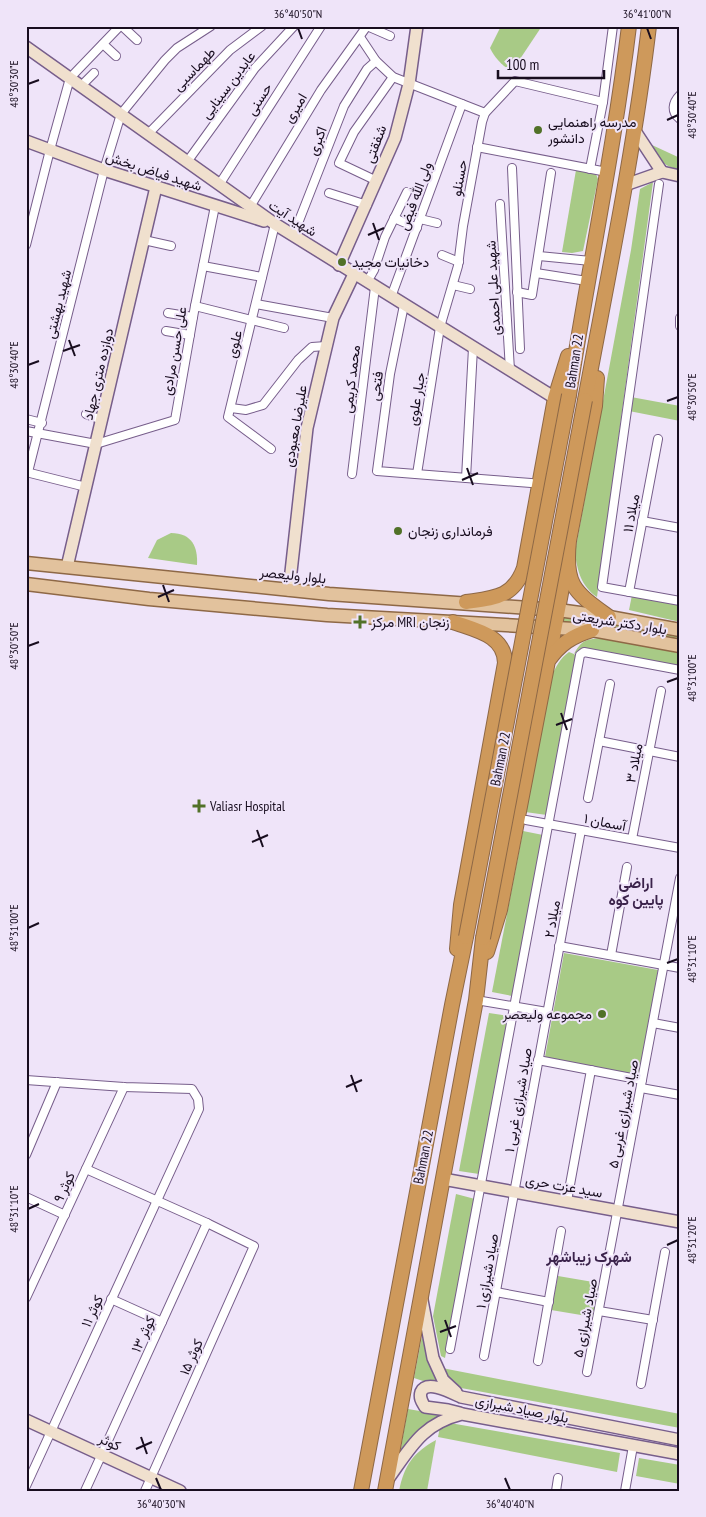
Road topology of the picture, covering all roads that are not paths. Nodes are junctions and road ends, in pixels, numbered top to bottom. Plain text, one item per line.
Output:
1 (121, 26) edge
2 (211, 26) edge
3 (262, 26) edge
4 (294, 26) edge
5 (321, 26) edge
6 (367, 26) edge
7 (417, 26) edge
8 (613, 26) edge
9 (629, 26) edge
10 (649, 26) edge
11 (390, 36) dead end
12 (360, 37) junction
13 (137, 40) dead end
14 (103, 44) junction
15 (26, 47) edge
16 (116, 56) dead end
17 (376, 61) junction
18 (94, 73) dead end
19 (393, 77) junction
20 (70, 78) junction
21 (409, 84) junction
22 (81, 86) junction
23 (680, 96) edge
24 (603, 102) junction
25 (462, 104) junction
26 (485, 113) junction
27 (120, 114) junction
28 (680, 119) edge
29 (635, 131) junction
30 (148, 134) junction
31 (26, 141) edge
32 (477, 147) junction
33 (50, 150) junction
34 (186, 162) junction
35 (512, 168) dead end
36 (590, 169) junction
37 (104, 170) junction
38 (607, 172) junction
39 (662, 172) junction
40 (551, 173) dead end
41 (680, 176) edge
42 (377, 182) junction
43 (219, 184) junction
44 (658, 184) dead end
45 (625, 185) junction
46 (156, 187) junction
47 (407, 192) dead end
48 (329, 193) dead end
49 (500, 204) dead end
50 (367, 205) junction
51 (215, 206) junction
52 (250, 207) junction
53 (394, 218) junction
54 (420, 219) junction
55 (437, 223) dead end
56 (275, 224) junction
57 (417, 228) junction
58 (293, 236) junction
59 (144, 240) junction
60 (26, 245) edge
61 (171, 246) dead end
62 (442, 255) dead end
63 (539, 256) junction
64 (459, 262) junction
65 (591, 262) junction
66 (340, 265) junction
67 (203, 266) junction
68 (536, 273) junction
69 (354, 274) junction
70 (262, 277) junction
71 (587, 281) junction
72 (371, 284) junction
73 (453, 285) junction
74 (470, 289) dead end
75 (517, 292) junction
76 (391, 297) junction
77 (256, 304) junction
78 (404, 305) junction
79 (195, 306) junction
80 (602, 309) junction
81 (582, 310) junction
82 (168, 313) dead end
83 (193, 316) junction
84 (333, 318) junction
85 (680, 318) edge
86 (252, 319) junction
87 (680, 326) edge
88 (440, 327) junction
89 (284, 328) dead end
90 (166, 331) dead end
91 (190, 335) junction
92 (326, 346) junction
93 (473, 348) junction
94 (520, 349) dead end
95 (510, 370) junction
96 (554, 398) junction
97 (231, 408) junction
98 (86, 414) dead end
99 (26, 419) edge
100 (102, 420) junction
101 (42, 423) junction
102 (26, 431) edge
103 (39, 434) junction
104 (658, 440) dead end
105 (96, 444) junction
106 (271, 449) dead end
107 (27, 472) edge
108 (352, 474) dead end
109 (417, 474) junction
110 (466, 478) junction
111 (531, 483) dead end
112 (86, 487) junction
113 (642, 522) junction
114 (680, 528) edge
115 (530, 535) junction
116 (569, 542) junction
117 (567, 562) junction
118 (26, 563) edge
119 (68, 567) junction
120 (26, 584) edge
121 (289, 590) junction
122 (629, 592) junction
123 (680, 592) edge
124 (330, 594) junction
125 (679, 601) edge
126 (466, 602) junction
127 (558, 610) junction
128 (327, 615) junction
129 (609, 617) junction
130 (453, 622) junction
131 (555, 628) junction
132 (592, 630) junction
133 (680, 630) edge
134 (680, 646) edge
135 (548, 661) junction
136 (680, 670) edge
137 (610, 684) dead end
138 (501, 687) junction
139 (661, 691) dead end
140 (541, 693) junction
141 (599, 741) junction
142 (649, 751) junction
143 (680, 757) edge
144 (588, 798) dead end
145 (526, 820) dead end
146 (549, 824) junction
147 (581, 830) junction
148 (632, 839) junction
149 (680, 848) edge
150 (627, 867) dead end
151 (680, 878) edge
152 (559, 946) junction
153 (611, 955) junction
154 (664, 965) junction
155 (680, 968) edge
156 (478, 981) junction
157 (476, 1000) junction
158 (452, 1004) junction
159 (515, 1007) junction
160 (547, 1012) junction
161 (653, 1023) junction
162 (680, 1028) edge
163 (538, 1060) junction
164 (591, 1070) junction
165 (26, 1080) edge
166 (57, 1082) junction
167 (642, 1084) junction
168 (124, 1087) junction
169 (680, 1095) edge
170 (26, 1155) edge
171 (86, 1169) junction
172 (443, 1179) junction
173 (481, 1186) junction
174 (514, 1192) junction
175 (26, 1197) edge
176 (156, 1200) junction
177 (567, 1202) junction
178 (618, 1210) junction
179 (65, 1215) junction
180 (680, 1222) edge
181 (208, 1223) junction
182 (562, 1231) dead end
183 (666, 1252) dead end
184 (496, 1292) junction
185 (421, 1293) junction
186 (26, 1298) edge
187 (111, 1299) junction
188 (549, 1302) junction
189 (599, 1311) junction
190 (653, 1320) junction
191 (162, 1322) junction
192 (450, 1349) dead end
193 (484, 1356) dead end
194 (538, 1361) dead end
195 (588, 1372) dead end
196 (641, 1384) dead end
197 (461, 1397) junction
198 (462, 1414) junction
199 (26, 1420) edge
200 (51, 1431) junction
201 (680, 1440) edge
202 (633, 1446) junction
203 (101, 1454) junction
204 (680, 1454) edge
205 (152, 1478) junction
206 (558, 1478) dead end
207 (26, 1486) edge
208 (385, 1486) edge
209 (85, 1491) edge
210 (145, 1491) edge
211 (180, 1491) edge
212 (361, 1491) edge
213 (556, 1491) edge
214 (625, 1491) edge

1 - 13 street
1 - 14 street
2 - 27 street
3 - 30 street, طهماسبی
4 - 34 street, عابدین سینایی
5 - 43 street, حسنی
6 - 11 street
6 - 12 street, امیری
7 - 21 main road, شفقتی
8 - 24 street
9 - 38 highway, Bahman 22
10 - 29 highway, Bahman 22
12 - 17 street
12 - 52 street, امیری
14 - 16 street
14 - 20 street
15 - 20 main road, شهید آیت
17 - 19 street
17 - 58 street, اکبری
18 - 22 street
19 - 21 street
19 - 42 street
20 - 22 main road, شهید آیت
20 - 33 street
21 - 25 street
21 - 42 main road, شفقتی
22 - 27 main road, شهید آیت
23 - 28 street
24 - 26 street
24 - 36 street
25 - 26 street
25 - 54 street, ولی الله فیض
26 - 32 street, حسنلو
27 - 30 main road, شهید آیت
27 - 37 street, شهید بهشتی
29 - 39 main road
29 - 45 highway, Bahman 22
30 - 34 main road, شهید آیت
31 - 33 main road, شهید فیاض بخش
32 - 36 street
32 - 64 street, حسنلو
33 - 37 main road, شهید فیاض بخش
33 - 60 street
34 - 43 main road, شهید آیت
35 - 75 street
36 - 38 street
37 - 46 main road, شهید فیاض بخش
37 - 101 street, شهید بهشتی
38 - 65 highway, Bahman 22
39 - 41 main road
39 - 45 main road
40 - 63 street
42 - 50 main road, شفقتی
43 - 52 main road, شهید آیت
44 - 122 street
45 - 80 highway, Bahman 22
46 - 51 main road, شهید فیاض بخش
46 - 59 main road, دوازده متری جهاد
47 - 53 street, محمد کریمی
48 - 50 street
49 - 95 street, شهید علی احمدی
50 - 66 main road, شفقتی
51 - 56 main road, شهید فیاض بخش
51 - 67 street, علی حسن مرادی
52 - 56 main road, شهید آیت
53 - 57 street
53 - 72 street, محمد کریمی
54 - 55 street
54 - 57 street, ولی الله فیض
56 - 58 main road, شهید آیت
56 - 70 street, علوی
57 - 76 street, ولی الله فیض
58 - 66 main road, شهید آیت
59 - 61 street
59 - 100 main road, دوازده متری جهاد
62 - 64 street
63 - 65 street
63 - 68 street
64 - 73 street, حسنلو
65 - 71 highway, Bahman 22
66 - 69 main road, شهید آیت
67 - 70 street
67 - 79 street, علی حسن مرادی
68 - 71 street
68 - 75 street
69 - 72 main road, شهید آیت
69 - 84 main road, علیرضا معبودی
70 - 77 street, علوی
71 - 81 highway, Bahman 22
72 - 76 main road, شهید آیت
72 - 108 street, محمد کریمی
73 - 74 street
73 - 88 street, حسنلو
75 - 94 street
76 - 78 main road, شهید آیت
77 - 84 street
77 - 86 street, علوی
78 - 88 main road, شهید آیت
78 - 109 street, فتحی
79 - 83 street, علی حسن مرادی
79 - 86 street
80 - 116 highway
80 - 156 highway, Bahman 22, bridge
81 - 96 highway
81 - 158 highway, Bahman 22, bridge
82 - 83 street
83 - 91 street, علی حسن مرادی
84 - 92 main road, علیرضا معبودی
85 - 87 street
86 - 89 street
86 - 97 street, علوی
88 - 93 main road, شهید آیت
88 - 109 street, جبار علوی
90 - 91 street
91 - 105 street, علی حسن مرادی
92 - 97 street
92 - 121 main road, علیرضا معبودی
93 - 95 main road, شهید آیت
93 - 110 street
95 - 96 main road, شهید آیت
96 - 115 highway
97 - 106 street
98 - 100 street
99 - 101 street
100 - 105 main road, دوازده متری جهاد
101 - 103 street, شهید بهشتی
102 - 103 street
103 - 105 street
103 - 107 street, شهید بهشتی
104 - 113 street, میلاد ۱۱
105 - 112 main road, دوازده متری جهاد
107 - 112 street
109 - 110 street
110 - 111 street
112 - 119 main road, دوازده متری جهاد
113 - 114 street
113 - 122 street, میلاد ۱۱
115 - 116 highway
115 - 126 highway
116 - 117 highway
117 - 127 highway
117 - 129 highway
118 - 119 main road, بلوار ولیعصر
119 - 121 main road, بلوار ولیعصر
120 - 128 main road
121 - 124 main road, بلوار ولیعصر
122 - 125 street
123 - 125 street
124 - 126 main road, بلوار ولیعصر
124 - 128 main road
126 - 127 main road, بلوار ولیعصر
127 - 129 main road, بلوار دکتر شریعتی
127 - 131 highway
128 - 130 main road
129 - 133 main road, بلوار دکتر شریعتی
130 - 131 main road
130 - 138 highway
131 - 132 main road, بلوار دکتر شریعتی
131 - 135 highway
132 - 134 main road, بلوار دکتر شریعتی
132 - 135 highway
135 - 140 highway
136 - 146 street
137 - 141 street
138 - 140 highway
138 - 158 highway
139 - 142 street, میلاد ۳
140 - 156 highway
141 - 142 street
141 - 144 street
142 - 143 street
142 - 148 street, میلاد ۳
145 - 146 street, آسمان ۱
146 - 147 street, آسمان ۱
146 - 159 street
147 - 148 street, آسمان ۱
147 - 152 street, میلاد ۲
148 - 149 street, آسمان ۱
150 - 153 street
151 - 154 street, صیاد شیرازی غربی ۵
152 - 153 street
152 - 160 street, میلاد ۲
153 - 154 street
154 - 155 street
154 - 161 street, صیاد شیرازی غربی ۵
156 - 157 highway, Bahman 22
157 - 159 street
157 - 172 highway, Bahman 22
158 - 212 highway, Bahman 22
159 - 160 street
159 - 173 street
160 - 163 street, صیاد شیرازی غربی ۱
161 - 162 street
161 - 167 street, صیاد شیرازی غربی ۵
163 - 164 street
163 - 174 street, صیاد شیرازی غربی ۱
164 - 167 street
164 - 177 street
165 - 166 street
166 - 168 street
166 - 170 street
167 - 169 street
167 - 178 street, صیاد شیرازی غربی ۵
168 - 171 street, کوثر ۹
168 - 176 street, کوثر ۱۱
171 - 176 street
171 - 179 street, کوثر ۹
172 - 173 main road, سید عزت حری
172 - 185 highway, Bahman 22
173 - 174 main road, سید عزت حری
173 - 192 street
174 - 177 main road, سید عزت حری
174 - 184 street, صیاد شیرازی ۱
175 - 179 street
176 - 181 street
176 - 187 street, کوثر ۱۱
177 - 178 main road, سید عزت حری
178 - 180 main road, سید عزت حری
178 - 189 street, صیاد شیرازی ۵
179 - 186 street, کوثر ۹
181 - 191 street, کوثر ۱۳
181 - 205 street, ۱۵ کوثر
182 - 188 street
183 - 190 street
184 - 188 street
184 - 193 street, صیاد شیرازی ۱
185 - 197 main road
185 - 208 highway, Bahman 22
187 - 191 street
187 - 200 street, کوثر ۱۱
188 - 194 street
189 - 190 street
189 - 195 street, صیاد شیرازی ۵
190 - 196 street
191 - 203 street, کوثر ۱۳
197 - 198 main road, بلوار صیاد شیرازی
197 - 201 main road, بلوار صیاد شیرازی
198 - 202 main road, بلوار صیاد شیرازی
198 - 208 main road, بلوار صیاد شیرازی
199 - 200 main road, کوثر
200 - 203 main road, کوثر
200 - 207 street, کوثر ۱۱
202 - 204 main road, بلوار صیاد شیرازی
202 - 214 street
203 - 205 main road, کوثر
203 - 209 street, کوثر ۱۳
205 - 210 street, ۱۵ کوثر
205 - 211 main road, کوثر
206 - 213 street

